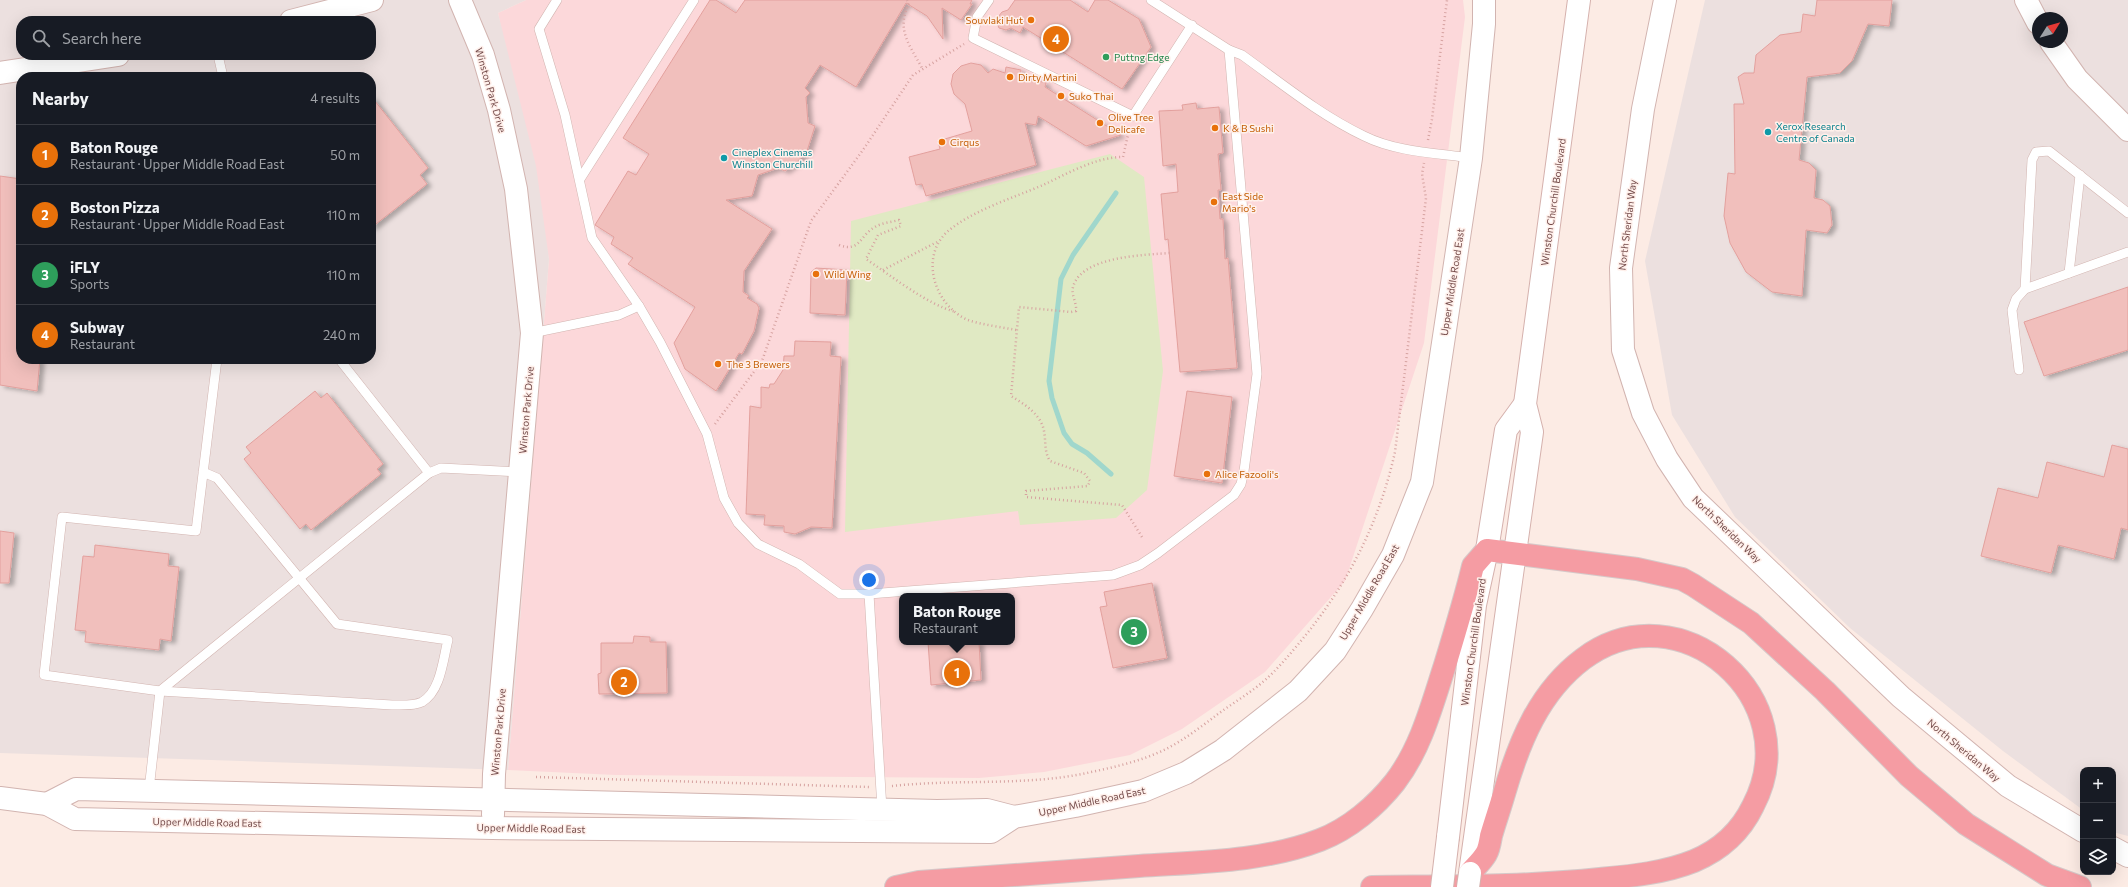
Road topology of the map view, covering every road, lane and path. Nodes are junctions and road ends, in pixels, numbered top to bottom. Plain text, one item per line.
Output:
1 (372, 0) edge
2 (460, 0) edge
3 (557, 0) edge
4 (694, 0) edge
5 (907, 0) edge
6 (989, 0) edge
7 (1151, 0) edge
8 (1484, 0) edge
9 (1579, 0) edge
10 (1665, 0) edge
11 (2026, 0) edge
12 (2032, 12) edge
13 (310, 16) edge
14 (1192, 25) junction
15 (973, 38) junction
16 (2055, 48) edge
17 (1229, 50) junction
18 (85, 60) edge
19 (219, 60) edge
20 (922, 68) junction
21 (222, 72) edge
22 (0, 73) edge
23 (1133, 116) junction
24 (2128, 130) edge
25 (1471, 158) junction
26 (2080, 175) junction
27 (580, 179) junction
28 (2128, 213) edge
29 (938, 242) junction
30 (839, 245) dead end
31 (2128, 252) edge
32 (1170, 253) dead end
33 (882, 270) junction
34 (2069, 273) junction
35 (2025, 289) junction
36 (639, 306) junction
37 (956, 312) junction
38 (1016, 330) junction
39 (532, 333) junction
40 (216, 364) edge
41 (343, 364) edge
42 (2019, 370) dead end
43 (1525, 404) junction
44 (707, 434) junction
45 (203, 472) junction
46 (520, 472) junction
47 (429, 473) junction
48 (1142, 537) dead end
49 (1487, 550) junction
50 (1515, 554) junction
51 (299, 578) junction
52 (869, 594) junction
53 (160, 691) junction
54 (149, 790) junction
55 (0, 798) edge
56 (493, 800) junction
57 (47, 804) junction
58 (882, 809) junction
59 (1014, 817) junction
60 (492, 828) junction
61 (2080, 829) edge
62 (1483, 838) junction
63 (2116, 850) edge
64 (2128, 856) edge
65 (1469, 880) edge
66 (896, 887) edge
67 (1372, 887) edge
68 (1442, 887) edge
69 (2080, 887) edge

1 - 13 street
2 - 39 street, Winston Park Drive
3 - 27 lane
4 - 27 lane
5 - 20 path
6 - 15 lane
7 - 14 lane
8 - 25 street, Upper Middle Road East
9 - 43 street, Winston Churchill Boulevard
10 - 61 street, North Sheridan Way
11 - 12 street
14 - 17 lane
14 - 23 lane
15 - 20 path
15 - 23 lane
16 - 24 street
17 - 25 lane
17 - 52 lane
18 - 22 street
19 - 21 lane
20 - 44 path
23 - 29 path
25 - 59 street, Upper Middle Road East
26 - 28 lane
26 - 34 lane
26 - 35 lane
27 - 36 lane
29 - 33 path
29 - 37 path
30 - 33 path
31 - 34 lane
32 - 38 path
33 - 37 path
34 - 35 lane
35 - 42 lane
36 - 39 lane
36 - 44 lane
37 - 38 path
38 - 48 path
39 - 46 street, Winston Park Drive
40 - 45 lane
41 - 47 lane
43 - 49 street, Winston Churchill Boulevard
43 - 50 street, Winston Churchill Boulevard
44 - 52 lane
45 - 51 lane
45 - 53 lane
46 - 47 lane
46 - 56 street, Winston Park Drive
47 - 51 lane
49 - 50 highway
49 - 66 highway
49 - 68 street, Winston Churchill Boulevard, bridge
50 - 62 street, Winston Churchill Boulevard
50 - 69 highway
51 - 53 lane
51 - 53 lane
52 - 58 lane
53 - 54 lane
54 - 56 street, Upper Middle Road East
54 - 57 street, Upper Middle Road East
55 - 57 street, Upper Middle Road East
56 - 58 street, Upper Middle Road East
56 - 60 street, Winston Park Drive
57 - 60 street, Upper Middle Road East
58 - 59 street, Upper Middle Road East
59 - 60 street, Upper Middle Road East
62 - 65 highway
62 - 67 highway
63 - 64 street

